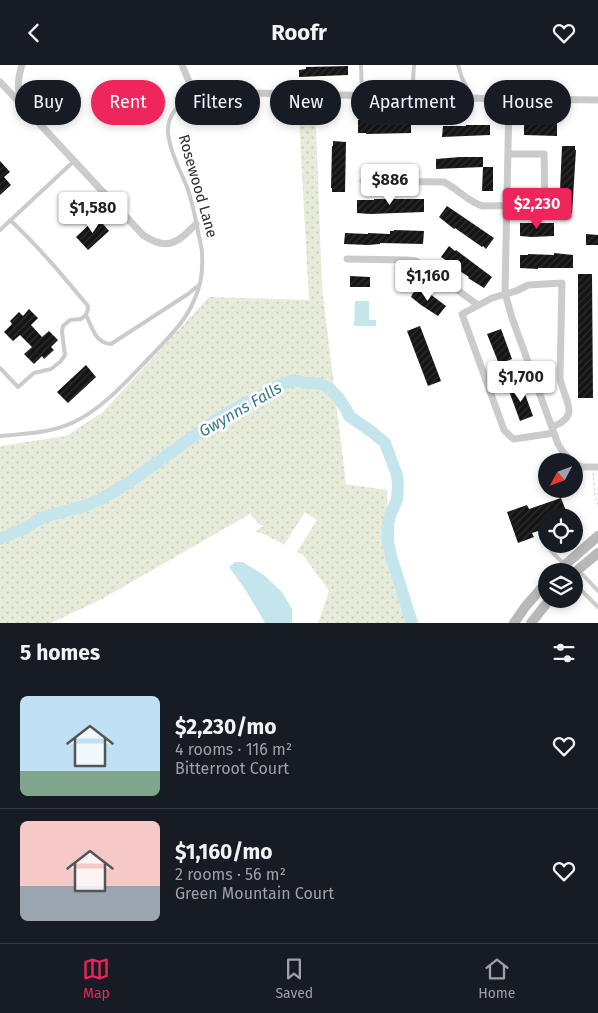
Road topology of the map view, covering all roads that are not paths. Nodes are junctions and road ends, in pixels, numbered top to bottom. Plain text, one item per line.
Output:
1 (22, 65) edge
2 (182, 65) edge
3 (361, 65) edge
4 (414, 65) edge
5 (458, 65) edge
6 (18, 80) edge
7 (188, 80) edge
8 (361, 80) edge
9 (413, 80) edge
10 (463, 80) edge
11 (0, 82) edge
12 (260, 93) edge
13 (351, 96) edge
14 (15, 98) edge
15 (571, 100) edge
16 (598, 100) edge
17 (175, 110) edge
18 (40, 125) edge
19 (509, 125) edge
20 (508, 154) junction
21 (74, 161) junction
22 (363, 181) dead end
23 (507, 205) junction
24 (10, 220) junction
25 (196, 224) junction
26 (0, 230) edge
27 (348, 259) dead end
28 (200, 284) junction
29 (505, 293) junction
30 (478, 305) junction
31 (86, 315) junction
32 (0, 368) edge
33 (553, 430) junction
34 (0, 436) edge
35 (564, 453) edge
36 (583, 467) edge
37 (596, 467) edge
38 (598, 536) edge
39 (553, 553) edge
40 (598, 553) edge
41 (561, 563) edge
42 (575, 563) edge
43 (581, 563) edge
44 (583, 575) edge
45 (598, 591) edge
46 (538, 592) edge
47 (583, 592) edge
48 (598, 607) edge
49 (543, 608) edge
50 (514, 623) edge
51 (531, 623) edge

1 - 6 street
2 - 7 street
3 - 8 lane
4 - 9 lane
5 - 10 lane
11 - 14 street
12 - 13 street, Rosewood Lane
15 - 16 street, Rosewood Lane
17 - 25 lane, Rosewood Lane
18 - 21 street
19 - 20 street
20 - 23 street
20 - 23 street
21 - 24 lane
21 - 25 street
22 - 23 street
23 - 29 street
24 - 26 lane
24 - 31 lane
25 - 28 lane, Rosewood Lane
27 - 30 street
28 - 31 lane
28 - 34 lane, Rosewood Lane
29 - 30 street
29 - 33 street
29 - 33 street
30 - 33 street
31 - 32 lane
33 - 35 street
36 - 37 street
38 - 42 main road
39 - 41 lane
40 - 43 main road
44 - 45 lane
46 - 50 main road
47 - 48 lane
49 - 51 main road

